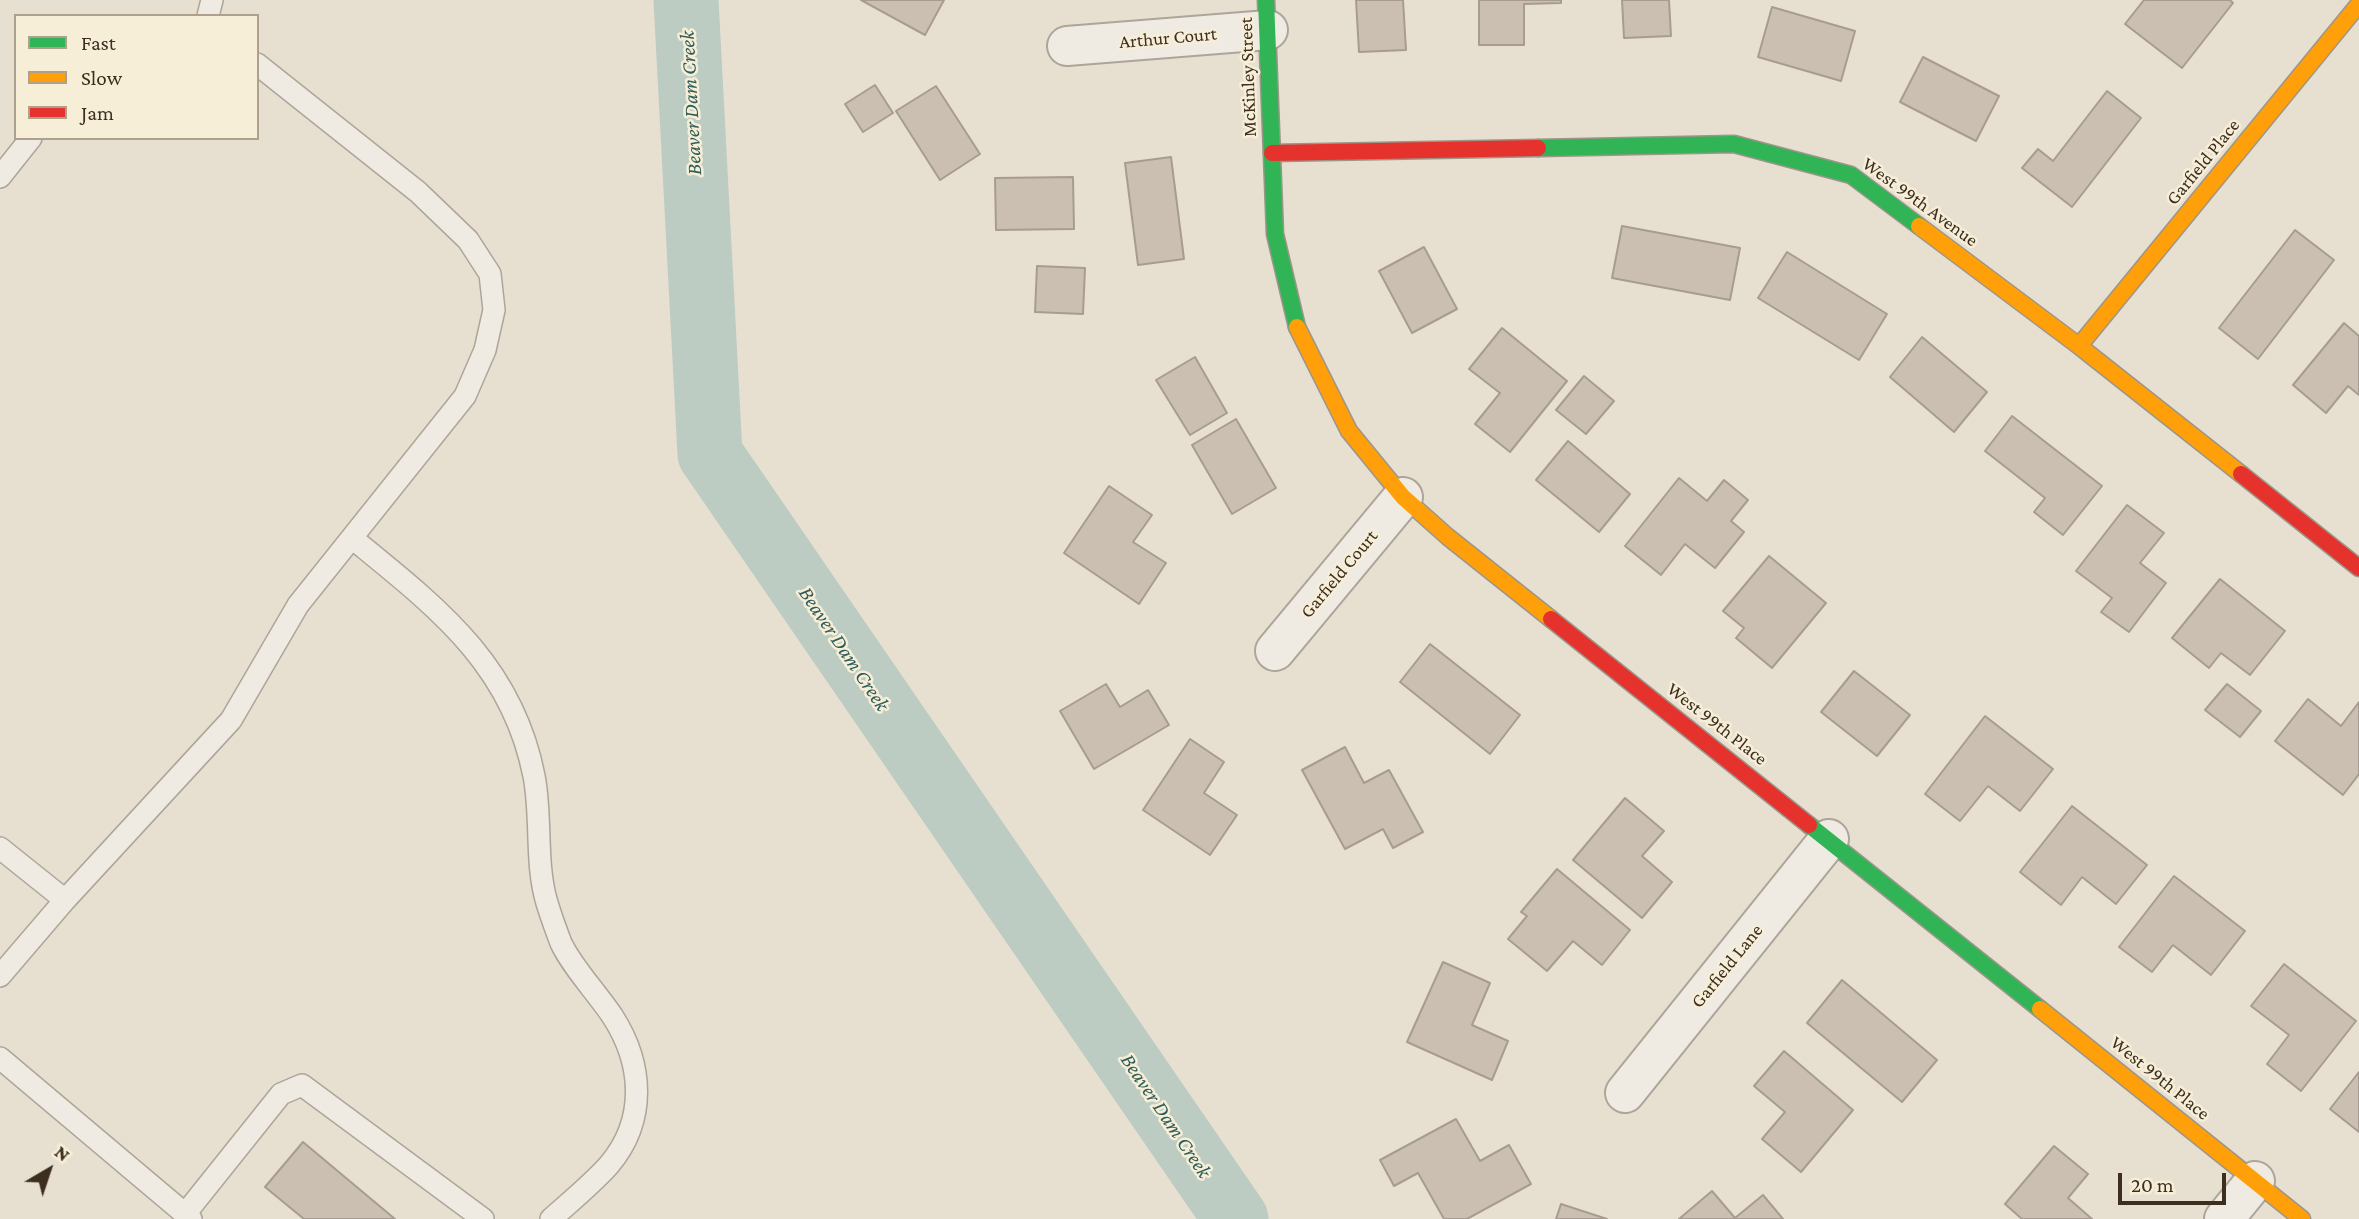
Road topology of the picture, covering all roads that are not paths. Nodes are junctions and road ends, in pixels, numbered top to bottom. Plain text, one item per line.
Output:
1 (2359, 5) edge
2 (1267, 15) edge
3 (1067, 46) dead end
4 (259, 66) edge
5 (29, 140) edge
6 (1272, 153) junction
7 (0, 177) edge
8 (2079, 346) junction
9 (1402, 497) junction
10 (352, 538) junction
11 (2359, 568) edge
12 (1275, 651) dead end
13 (1829, 839) junction
14 (0, 848) edge
15 (65, 901) junction
16 (0, 976) edge
17 (0, 1058) edge
18 (1625, 1093) dead end
19 (2255, 1181) junction
20 (188, 1217) edge
21 (483, 1219) edge
22 (551, 1219) edge
23 (2224, 1219) edge
24 (2302, 1219) edge

1 - 8 street, Garfield Place
2 - 3 street, Arthur Court
2 - 6 street, McKinley Street
4 - 10 lane
5 - 7 lane
6 - 8 street, West 99th Avenue
6 - 9 street, West 99th Place
8 - 11 street, West 99th Avenue
9 - 12 street, Garfield Court
9 - 13 street, West 99th Place
10 - 15 lane
10 - 22 lane
13 - 18 street, Garfield Lane
13 - 19 street, West 99th Place
14 - 15 lane
15 - 16 lane
17 - 20 lane
19 - 23 street
19 - 24 street, West 99th Place
20 - 21 lane

